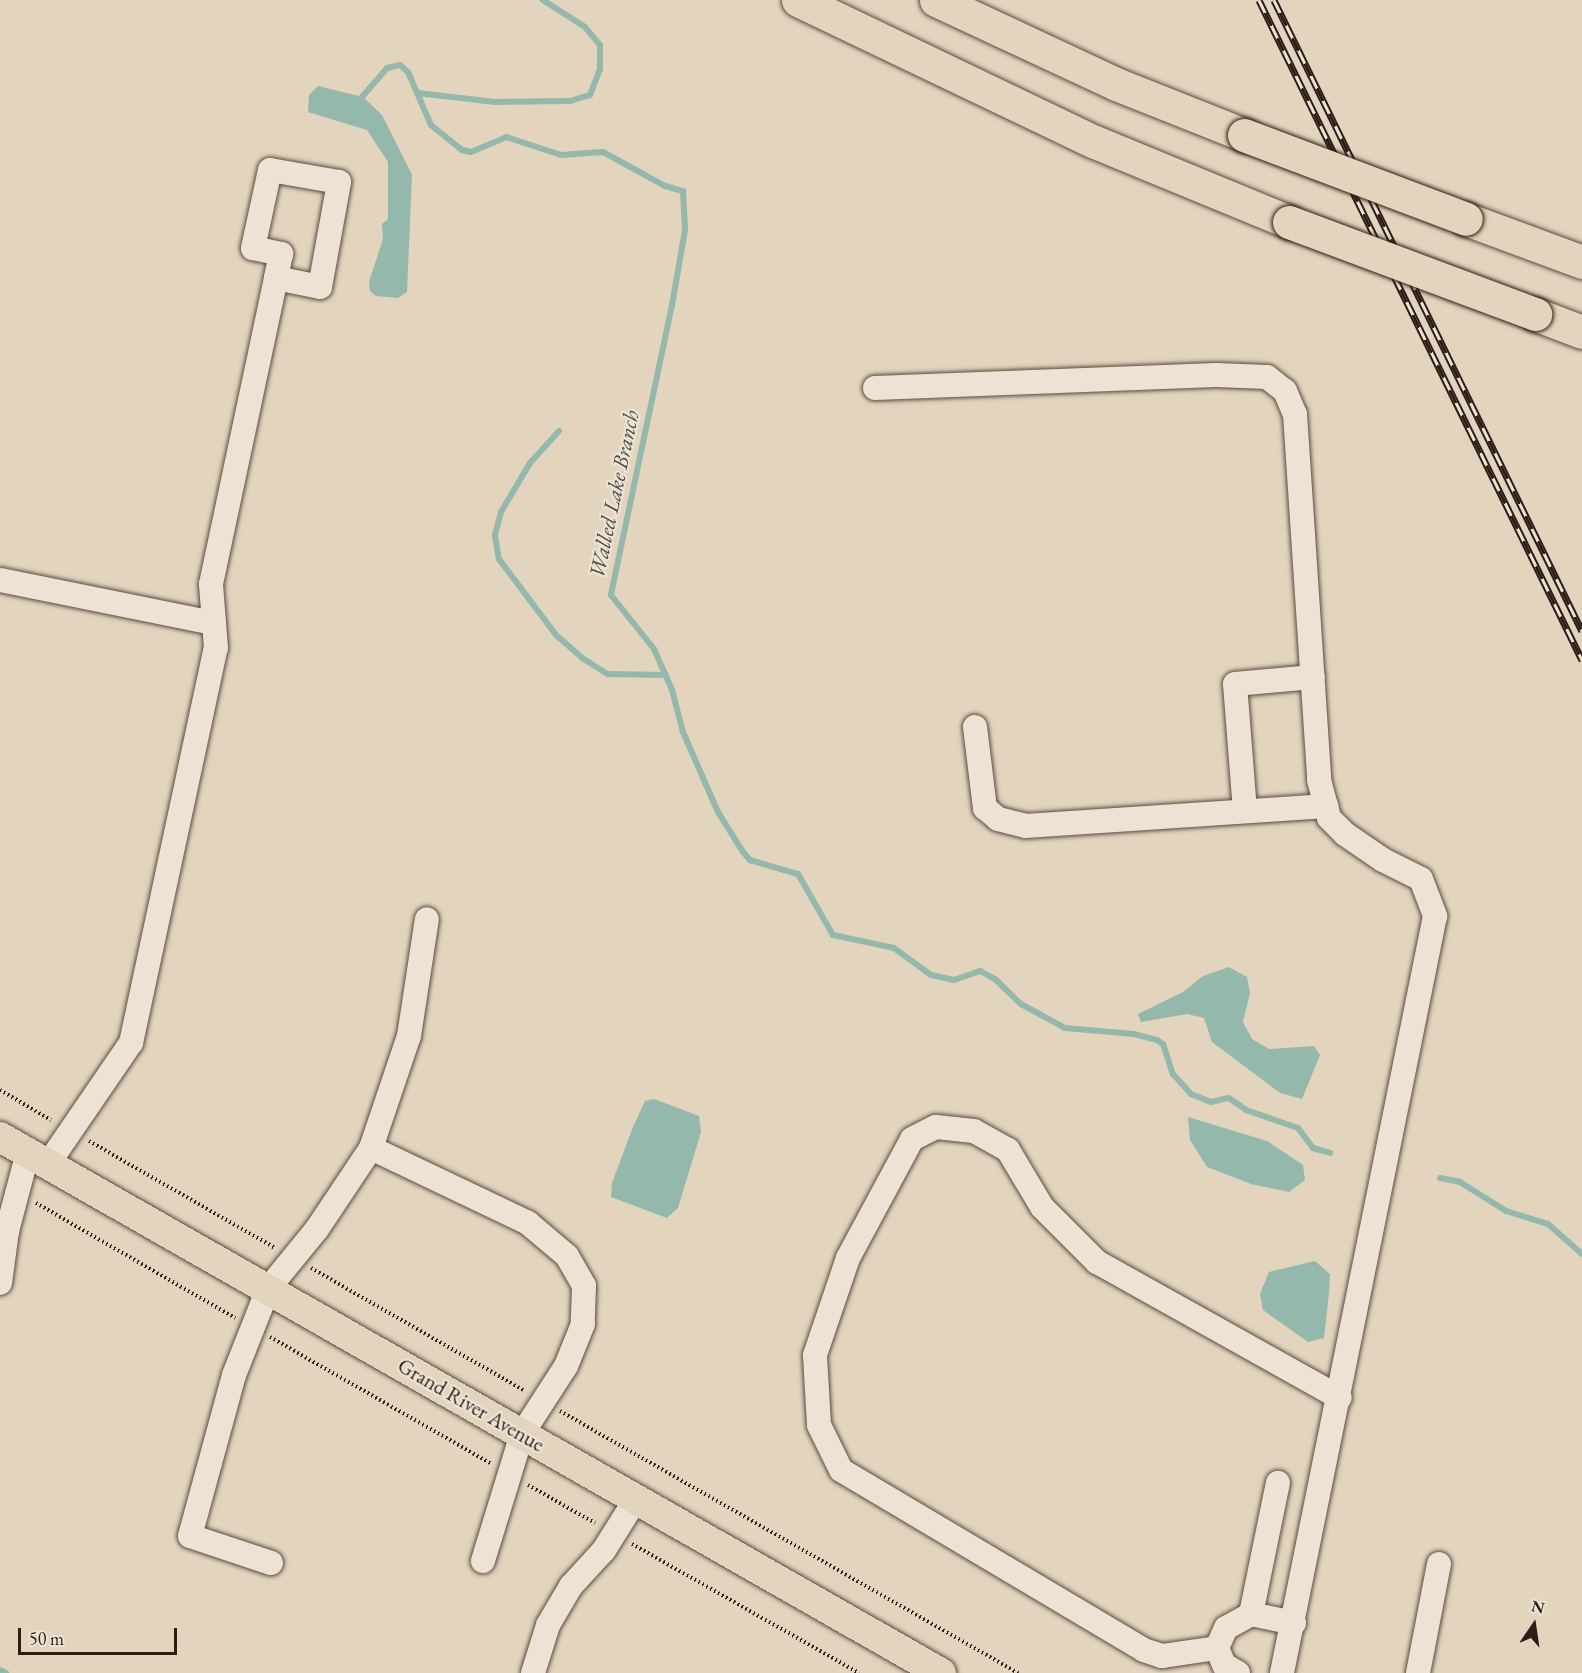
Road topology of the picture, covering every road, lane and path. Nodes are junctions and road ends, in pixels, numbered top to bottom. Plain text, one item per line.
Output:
1 (798, 0) edge
2 (936, 0) edge
3 (1582, 262) edge
4 (276, 278) junction
5 (1582, 332) edge
6 (875, 388) dead end
7 (0, 580) edge
8 (214, 623) junction
9 (1313, 677) junction
10 (975, 727) dead end
11 (1326, 806) junction
12 (1245, 812) junction
13 (427, 919) dead end
14 (0, 1090) edge
15 (71, 1131) junction
16 (0, 1137) edge
17 (371, 1148) junction
18 (38, 1158) junction
19 (16, 1192) junction
20 (3, 1229) edge
21 (293, 1258) junction
22 (0, 1283) edge
23 (267, 1289) junction
24 (253, 1327) junction
25 (1340, 1398) junction
26 (543, 1401) junction
27 (522, 1434) junction
28 (510, 1474) junction
29 (1278, 1483) dead end
30 (636, 1499) junction
31 (594, 1522) dead end
32 (634, 1545) dead end
33 (483, 1561) dead end
34 (271, 1563) dead end
35 (1439, 1564) dead end
36 (1251, 1614) junction
37 (1294, 1623) junction
38 (1217, 1648) junction
39 (935, 1672) edge
40 (533, 1673) edge
41 (859, 1673) edge
42 (1018, 1673) edge
43 (1238, 1673) edge
44 (1282, 1673) edge
45 (1418, 1673) edge

1 - 5 highway, bridge
2 - 3 highway, bridge
4 - 4 lane
4 - 8 lane
6 - 9 lane
7 - 8 lane
8 - 15 lane
9 - 11 lane
9 - 12 lane
10 - 12 lane
11 - 12 lane
11 - 25 lane
13 - 17 lane
14 - 15 path
15 - 18 lane
15 - 21 path
16 - 18 main road, Grand River Avenue
17 - 21 lane
17 - 26 lane
18 - 19 lane
18 - 23 main road, Grand River Avenue
19 - 20 lane
19 - 24 path
20 - 22 lane
21 - 23 lane
21 - 26 path
23 - 24 lane
23 - 27 main road, Grand River Avenue
24 - 28 path
24 - 34 lane
25 - 37 lane
25 - 38 lane
26 - 27 lane
26 - 42 path
27 - 28 lane
27 - 30 main road, Grand River Avenue
28 - 31 path
28 - 33 lane
29 - 36 lane
30 - 39 main road, Grand River Avenue
30 - 40 lane
32 - 41 path
35 - 45 lane
36 - 37 lane
36 - 38 lane
37 - 44 lane
38 - 43 lane

